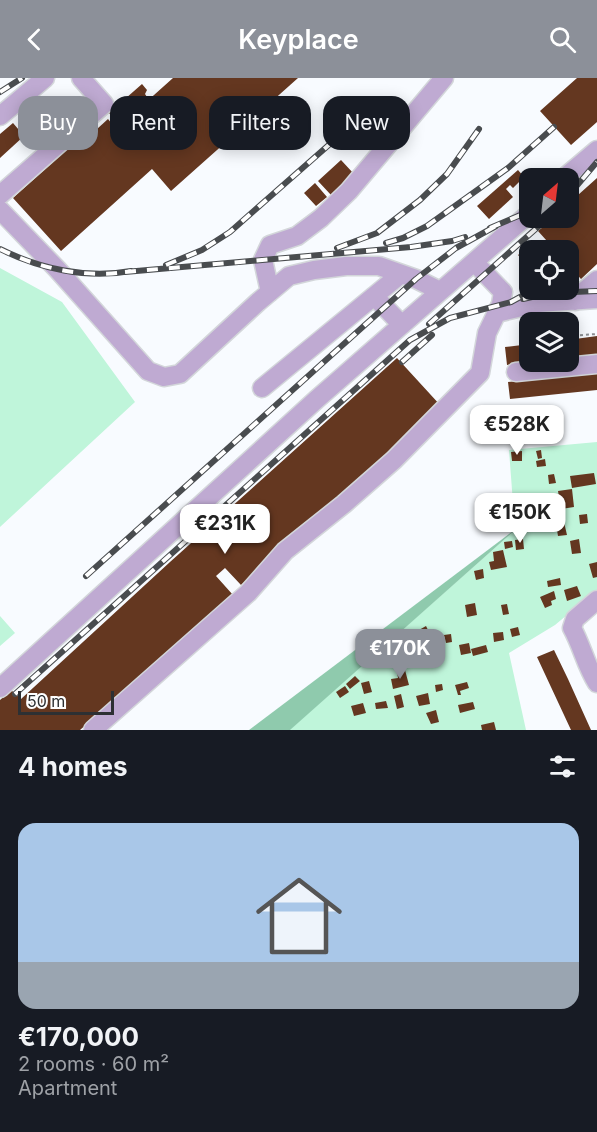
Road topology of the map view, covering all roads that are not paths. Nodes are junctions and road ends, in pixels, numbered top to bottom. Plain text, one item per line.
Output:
1 (45, 78) edge
2 (81, 78) edge
3 (444, 78) edge
4 (0, 116) edge
5 (597, 150) edge
6 (576, 168) edge
7 (0, 195) edge
8 (0, 210) edge
9 (519, 223) edge
10 (474, 262) junction
11 (402, 274) junction
12 (597, 280) edge
13 (441, 291) junction
14 (270, 292) junction
15 (374, 296) junction
16 (597, 300) edge
17 (575, 301) junction
18 (497, 313) junction
19 (402, 325) junction
20 (597, 364) edge
21 (516, 372) dead end
22 (261, 388) dead end
23 (597, 600) edge
24 (597, 683) edge
25 (0, 688) edge
26 (93, 730) edge

1 - 4 street
2 - 7 street
3 - 14 street
5 - 6 street
8 - 14 street
9 - 10 street
10 - 13 street
10 - 18 street
11 - 13 street
11 - 14 street
11 - 15 street
12 - 17 street
13 - 19 street
15 - 19 street
15 - 22 street
16 - 17 street
17 - 18 street
18 - 26 street
19 - 25 street
20 - 21 street
23 - 24 street

